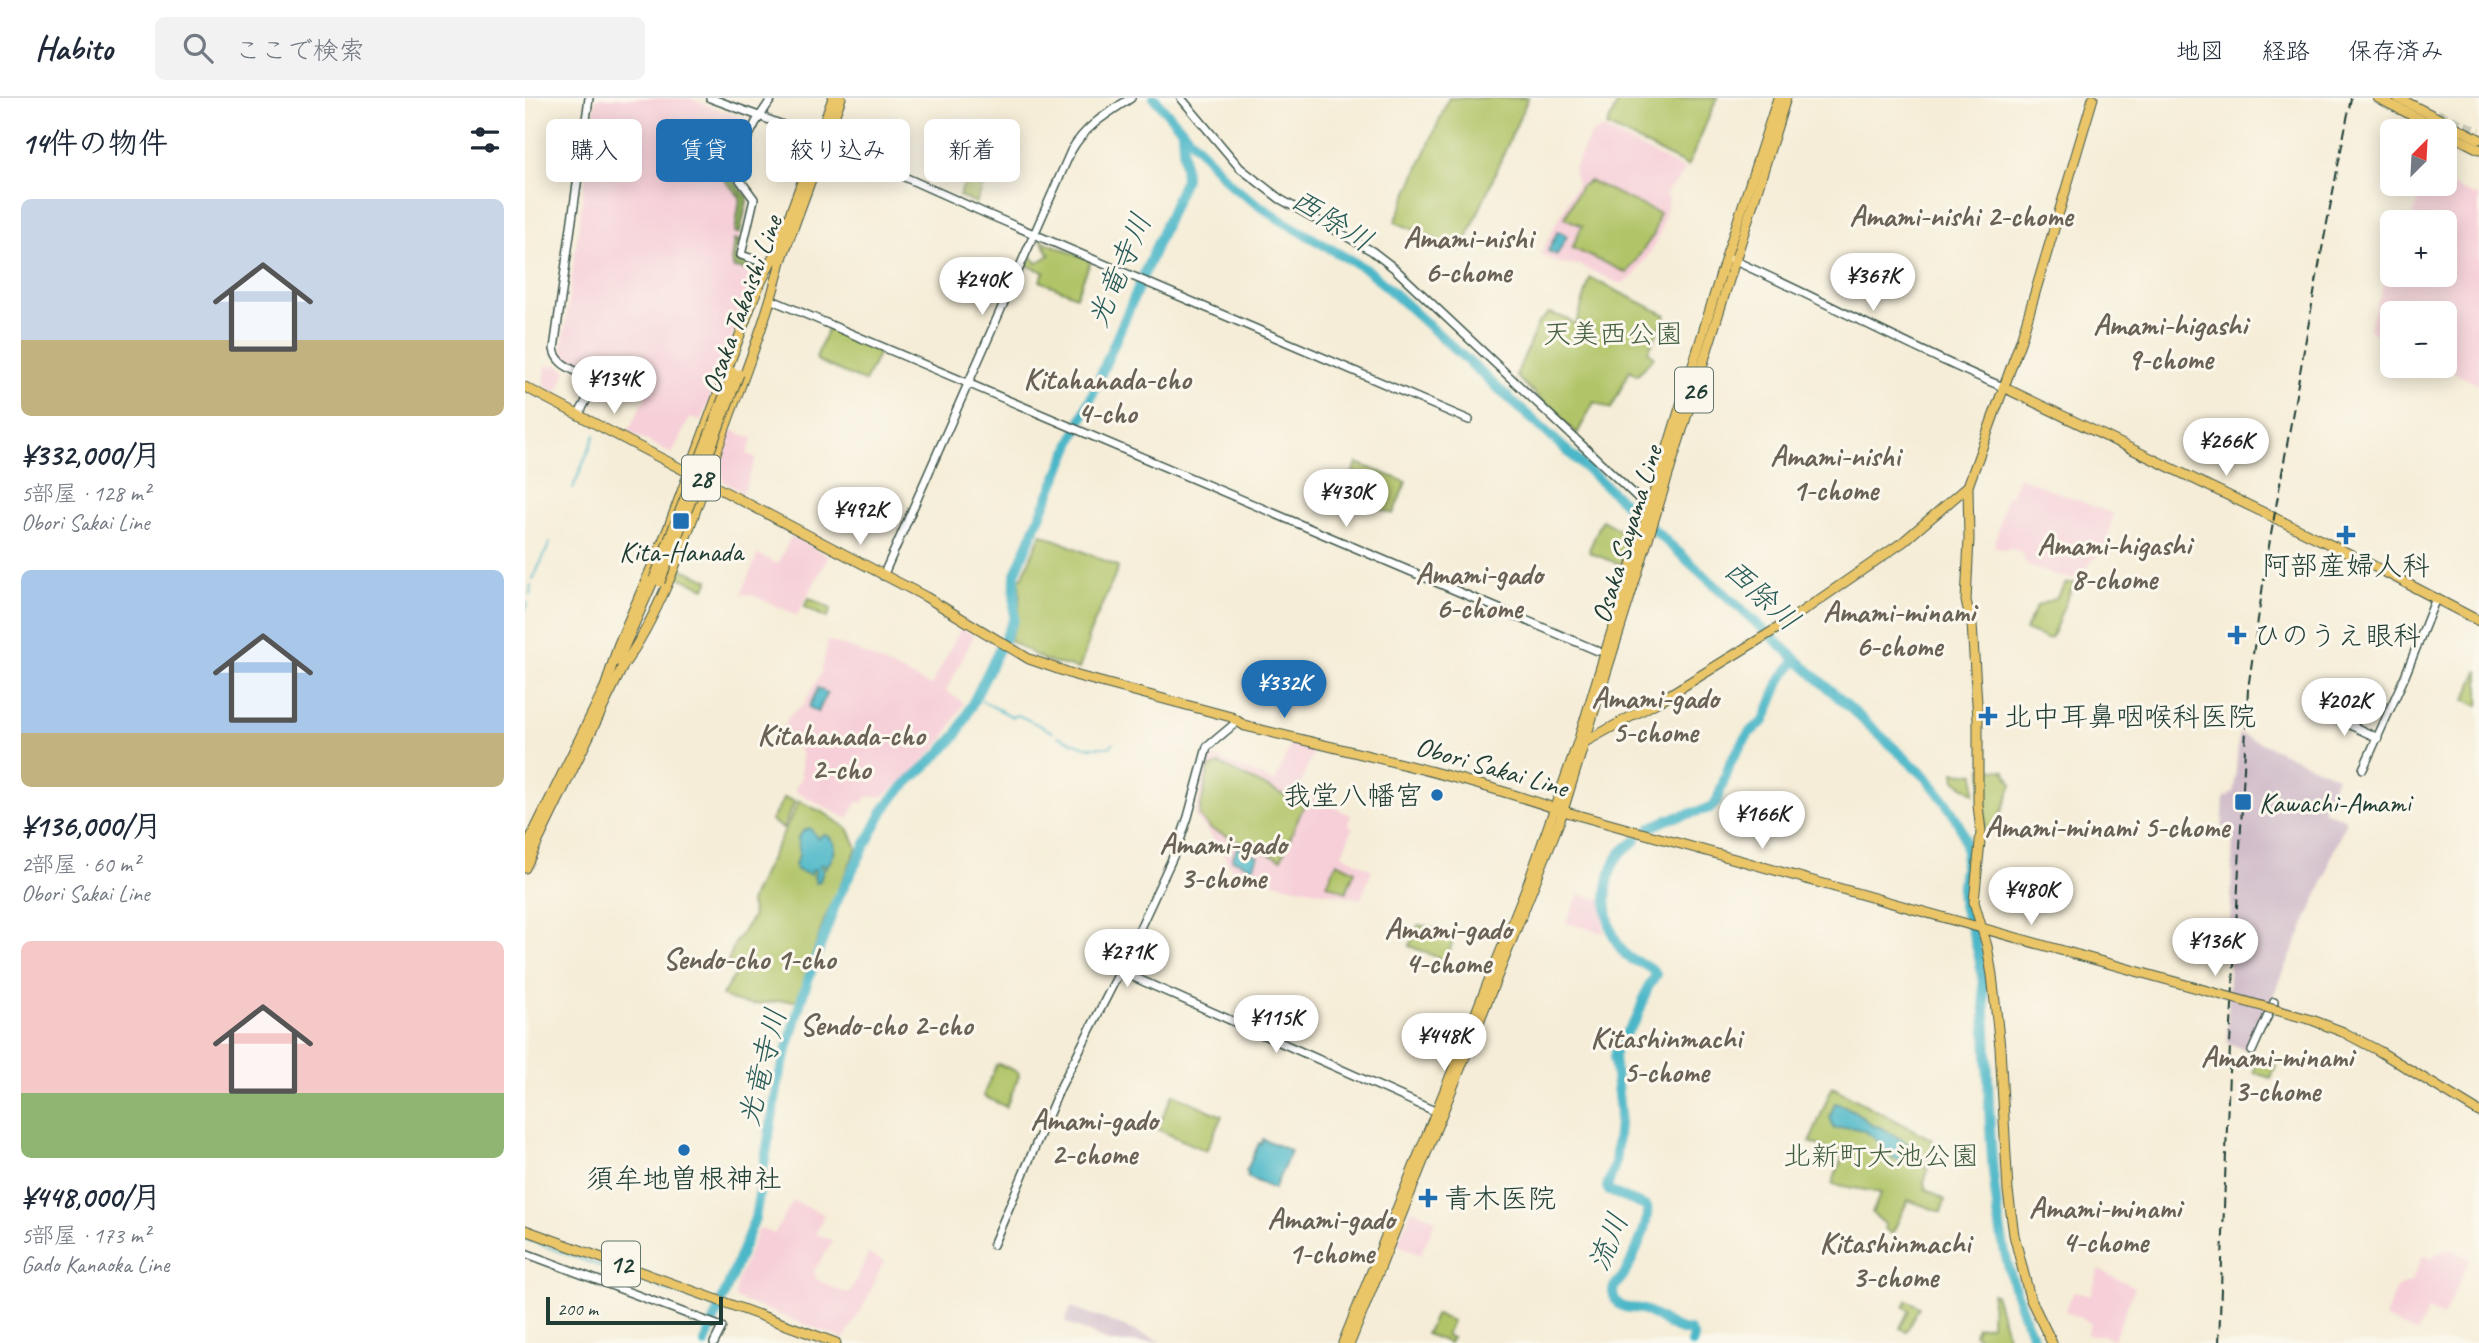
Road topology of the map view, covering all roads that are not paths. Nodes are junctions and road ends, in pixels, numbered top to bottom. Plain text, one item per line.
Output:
1 (589, 98) edge
2 (711, 98) edge
3 (772, 98) edge
4 (833, 98) edge
5 (841, 98) edge
6 (1131, 98) edge
7 (1181, 98) edge
8 (1778, 98) edge
9 (1786, 98) edge
10 (2093, 98) edge
11 (2378, 98) edge
12 (2398, 98) edge
13 (760, 116) junction
14 (767, 119) edge
15 (827, 119) edge
16 (831, 119) edge
17 (2479, 139) edge
18 (2479, 149) edge
19 (910, 180) edge
20 (805, 182) edge
21 (1034, 234) junction
22 (1730, 258) junction
23 (775, 259) junction
24 (772, 300) junction
25 (968, 384) junction
26 (525, 387) edge
27 (2003, 387) junction
28 (579, 414) junction
29 (1469, 420) dead end
30 (689, 472) junction
31 (705, 482) junction
32 (1968, 486) junction
33 (1651, 514) junction
34 (883, 576) junction
35 (657, 581) junction
36 (2435, 598) junction
37 (2479, 621) edge
38 (1598, 651) dead end
39 (622, 667) junction
40 (605, 688) junction
41 (2322, 712) dead end
42 (1238, 721) junction
43 (2378, 738) junction
44 (1582, 743) junction
45 (2363, 769) dead end
46 (1559, 810) junction
47 (525, 850) edge
48 (525, 868) edge
49 (1980, 928) junction
50 (1120, 971) junction
51 (2274, 1002) dead end
52 (2252, 1051) dead end
53 (2479, 1112) edge
54 (1440, 1114) junction
55 (525, 1230) edge
56 (993, 1245) dead end
57 (525, 1253) edge
58 (715, 1343) edge
59 (836, 1343) edge
60 (1343, 1343) edge
61 (1350, 1343) edge
62 (2052, 1343) edge

1 - 28 street
2 - 13 street
3 - 13 street
4 - 15 main road, Osaka Takaishi Line / 28
5 - 16 main road, Osaka Takaishi Line / 28
6 - 21 street
7 - 33 street
8 - 22 main road, Osaka Sayama Line / 26
9 - 22 main road, Osaka Sayama Line / 26
10 - 27 main road
11 - 18 main road
12 - 17 main road
13 - 14 street
13 - 23 street
19 - 21 street
20 - 23 main road, Osaka Takaishi Line / 28
21 - 25 street
21 - 29 street
22 - 27 street
22 - 33 main road, Osaka Sayama Line / 26
23 - 24 main road
23 - 30 main road
23 - 35 main road, Osaka Takaishi Line / 28, bridge
24 - 25 street
24 - 31 main road
25 - 34 street
25 - 38 street
26 - 28 main road, Obori Sakai Line
27 - 32 main road
27 - 36 main road
28 - 30 main road, Obori Sakai Line
30 - 31 main road, Obori Sakai Line
30 - 40 main road
31 - 34 main road, Obori Sakai Line
31 - 39 main road
32 - 44 main road
32 - 49 main road
33 - 44 main road, Osaka Sayama Line / 26
34 - 42 main road, Obori Sakai Line
35 - 39 main road, Osaka Takaishi Line / 28
35 - 40 main road, Osaka Takaishi Line / 28
36 - 37 main road
36 - 43 street
39 - 48 main road, Osaka Takaishi Line / 28
40 - 47 main road, Osaka Takaishi Line / 28
41 - 43 street
42 - 46 main road, Obori Sakai Line
42 - 50 street
43 - 45 street
44 - 46 main road, Osaka Sayama Line / 26
46 - 49 main road, Obori Sakai Line
46 - 54 main road, Osaka Sayama Line
49 - 53 main road, Obori Sakai Line, bridge
49 - 62 main road
50 - 54 street
50 - 56 street
51 - 52 street
54 - 60 main road
54 - 61 main road
55 - 59 main road, 12
57 - 58 street

